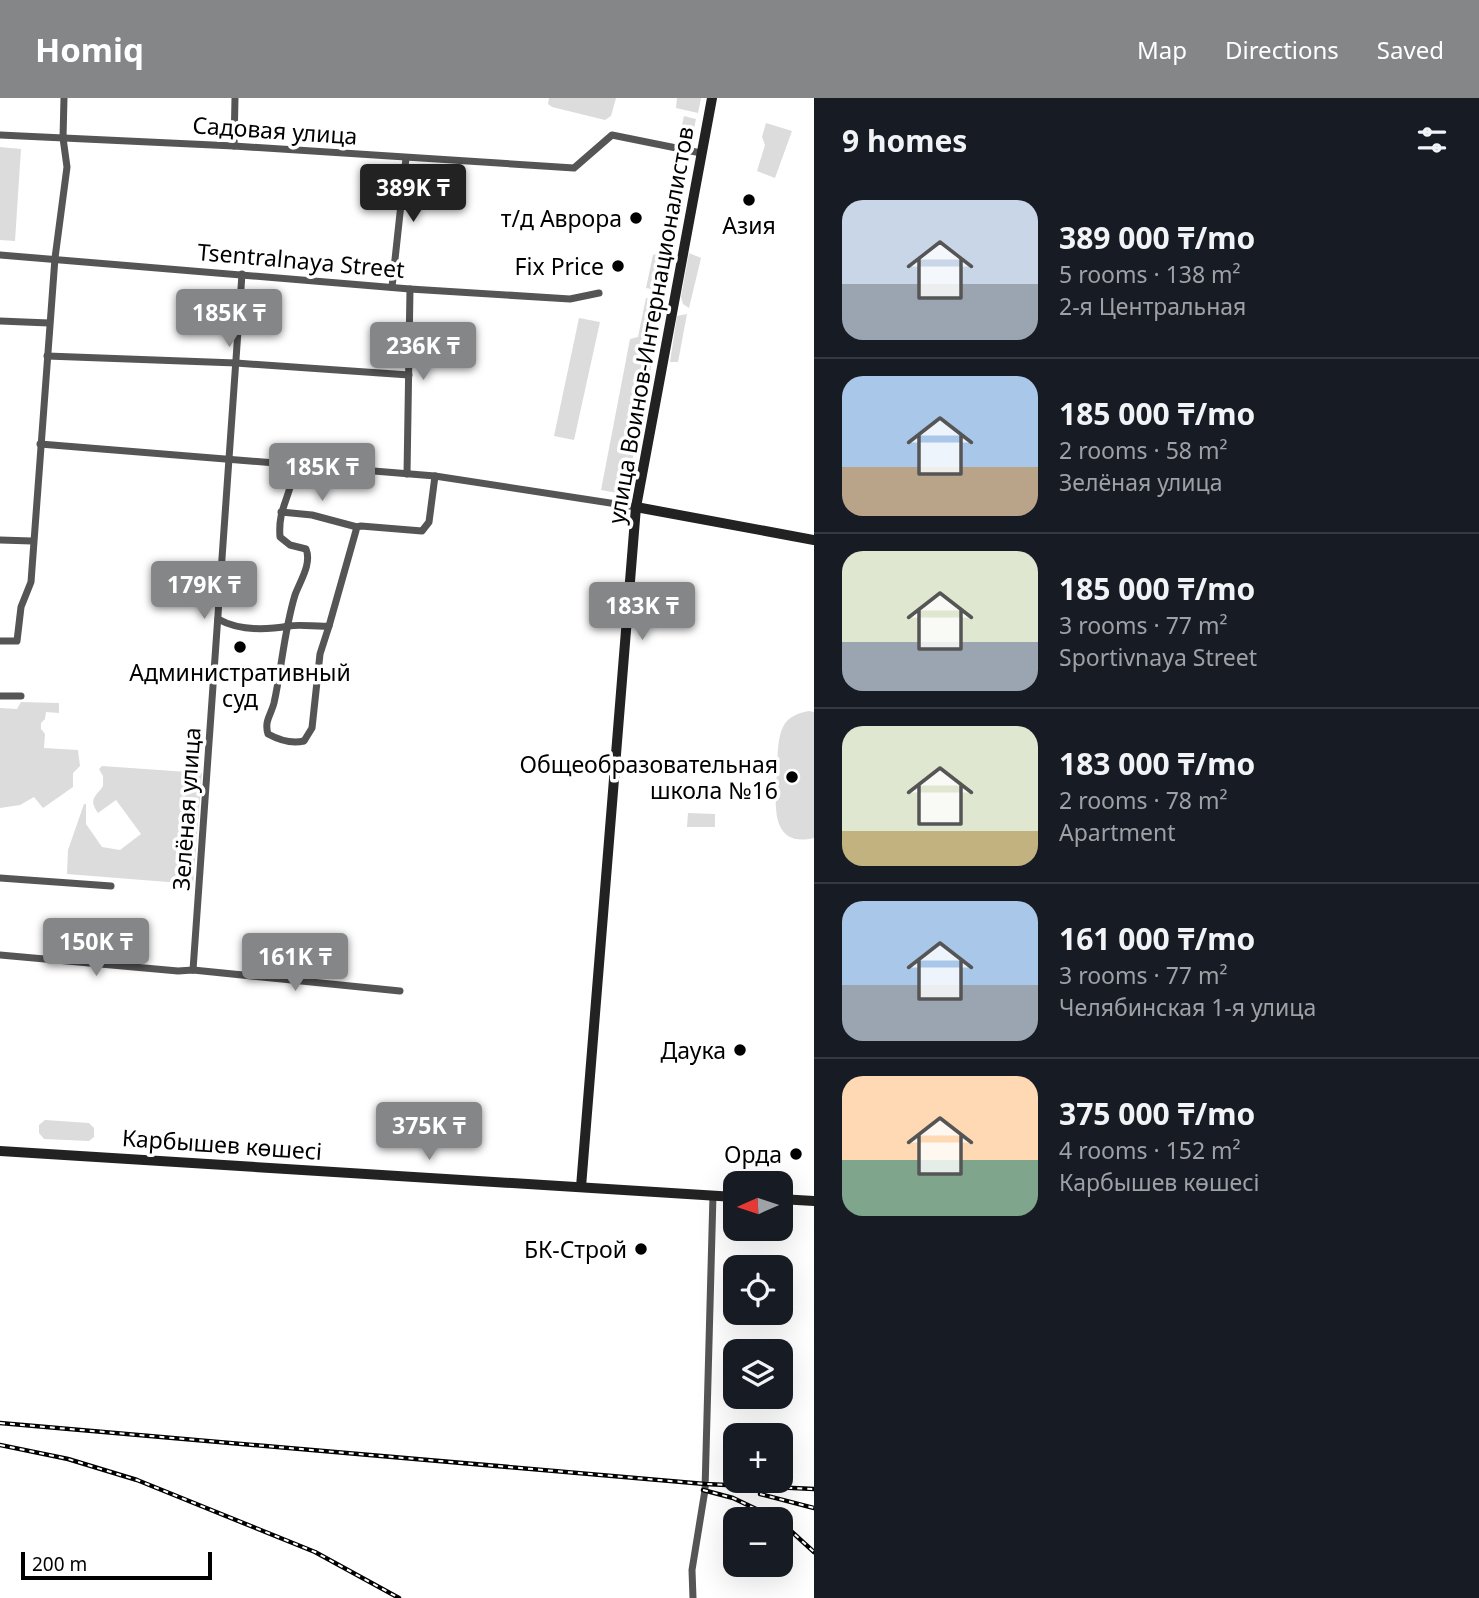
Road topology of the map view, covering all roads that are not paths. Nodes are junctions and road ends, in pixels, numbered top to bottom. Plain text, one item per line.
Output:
1 (64, 98) edge
2 (235, 98) edge
3 (712, 98) edge
4 (0, 135) edge
5 (63, 138) junction
6 (234, 146) junction
7 (701, 153) junction
8 (406, 158) junction
9 (0, 255) edge
10 (55, 258) junction
11 (242, 274) junction
12 (392, 287) junction
13 (410, 289) junction
14 (599, 293) dead end
15 (0, 321) edge
16 (49, 323) junction
17 (47, 356) junction
18 (236, 363) junction
19 (409, 375) junction
20 (40, 443) junction
21 (229, 459) junction
22 (286, 464) junction
23 (407, 474) junction
24 (435, 476) junction
25 (636, 507) junction
26 (281, 512) junction
27 (357, 527) junction
28 (0, 540) edge
29 (814, 540) edge
30 (32, 541) junction
31 (218, 620) junction
32 (329, 626) junction
33 (286, 628) junction
34 (0, 641) edge
35 (0, 696) edge
36 (21, 696) dead end
37 (0, 878) edge
38 (111, 886) dead end
39 (0, 955) edge
40 (193, 970) junction
41 (400, 991) dead end
42 (0, 1150) edge
43 (582, 1187) junction
44 (713, 1195) junction
45 (723, 1196) edge
46 (793, 1200) edge
47 (814, 1201) edge
48 (692, 1598) edge

1 - 5 street
2 - 6 street
3 - 7 street, улица Воинов-Интернационалистов
4 - 5 street, Садовая улица
5 - 6 street, Садовая улица
5 - 10 street
6 - 8 street, Садовая улица
7 - 8 street, Садовая улица
7 - 25 street, улица Воинов-Интернационалистов
8 - 12 street
9 - 10 street, Tsentralnaya Street
10 - 11 street, Tsentralnaya Street
10 - 16 street
11 - 12 street, Tsentralnaya Street
11 - 18 street, Зелёная улица
12 - 13 street, Tsentralnaya Street
13 - 14 street, Tsentralnaya Street
13 - 19 street
15 - 16 street
16 - 17 street
17 - 18 street
17 - 20 street
18 - 19 street
18 - 21 street, Зелёная улица
19 - 23 street
20 - 21 street
20 - 30 street
21 - 22 street
21 - 31 street, Зелёная улица
22 - 23 street
22 - 26 street
23 - 24 street
24 - 25 street
24 - 27 street
25 - 29 street
25 - 43 street, улица Воинов-Интернационалистов
26 - 27 street
26 - 33 street
27 - 32 street
28 - 30 street
30 - 34 street
31 - 33 street
31 - 40 street, Зелёная улица
32 - 33 street
32 - 33 street
35 - 36 street
37 - 38 street
39 - 40 street
40 - 41 street
42 - 43 street, Карбышев көшесі
43 - 44 street, Карбышев көшесі
44 - 45 street, Карбышев көшесі
44 - 48 street
46 - 47 street

